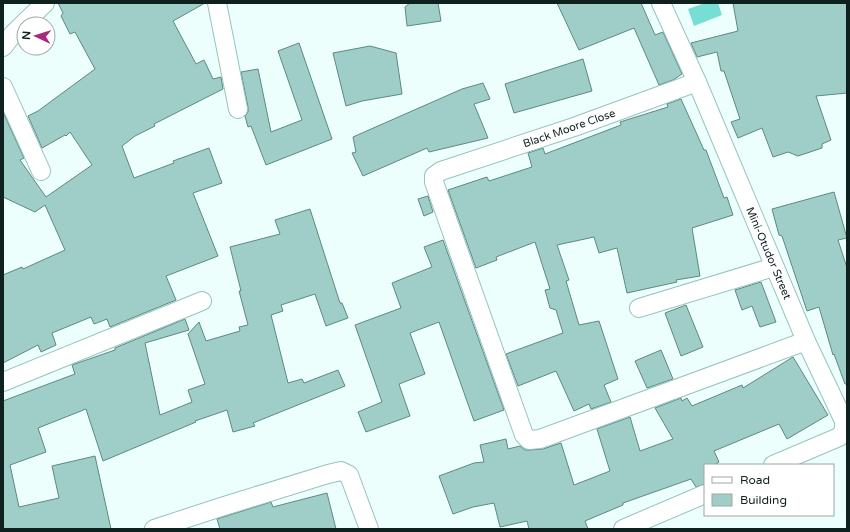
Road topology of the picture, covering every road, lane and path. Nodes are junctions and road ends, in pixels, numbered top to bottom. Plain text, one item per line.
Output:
1 (45, 3) edge
2 (217, 3) edge
3 (661, 3) edge
4 (3, 47) edge
5 (697, 82) junction
6 (3, 86) edge
7 (238, 109) dead end
8 (41, 171) dead end
9 (774, 267) junction
10 (202, 301) dead end
11 (639, 308) dead end
12 (806, 341) junction
13 (3, 382) edge
14 (775, 464) edge
15 (704, 494) edge
16 (154, 529) edge
17 (369, 529) edge
18 (624, 529) edge

1 - 4 street
2 - 7 street
3 - 5 street, Mini-Otudor Street
5 - 9 street, Mini-Otudor Street
5 - 12 street, Black Moore Close
6 - 8 street
9 - 11 street
9 - 12 street, Mini-Otudor Street
10 - 13 street
12 - 14 street, Mini-Otudor Street
15 - 18 street
16 - 17 street

